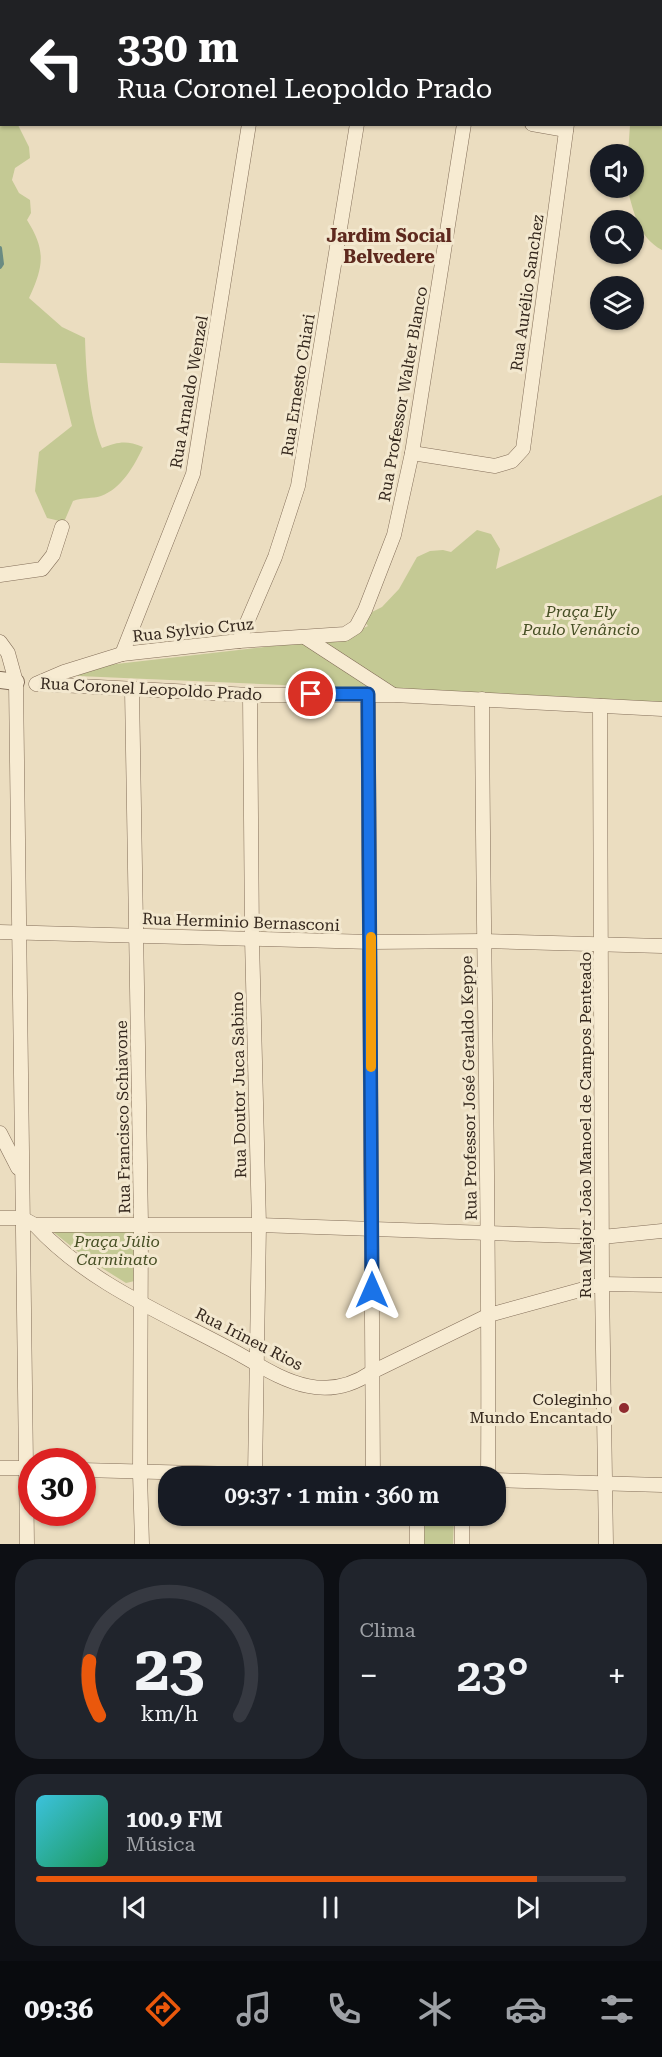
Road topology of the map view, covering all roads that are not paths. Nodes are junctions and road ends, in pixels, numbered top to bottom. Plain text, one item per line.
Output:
1 (249, 126) edge
2 (357, 126) edge
3 (464, 126) edge
4 (567, 127) edge
5 (412, 453) junction
6 (62, 527) dead end
7 (0, 575) edge
8 (356, 627) joint
9 (306, 638) junction
10 (239, 641) junction
11 (0, 642) edge
12 (122, 654) junction
13 (8, 681) edge
14 (36, 684) junction
15 (132, 690) junction
16 (368, 694) junction
17 (250, 695) junction
18 (394, 696) junction
19 (482, 699) junction
20 (600, 706) junction
21 (662, 709) edge
22 (0, 932) edge
23 (19, 932) junction
24 (136, 936) junction
25 (252, 939) junction
26 (483, 941) junction
27 (371, 942) junction
28 (601, 944) junction
29 (662, 946) edge
30 (0, 1133) edge
31 (21, 1175) junction
32 (0, 1218) edge
33 (22, 1218) junction
34 (141, 1224) junction
35 (35, 1225) junction
36 (259, 1225) junction
37 (372, 1228) junction
38 (488, 1232) junction
39 (662, 1232) edge
40 (602, 1237) junction
41 (602, 1284) junction
42 (662, 1285) edge
43 (142, 1302) junction
44 (489, 1315) junction
45 (257, 1363) junction
46 (372, 1372) junction
47 (28, 1448) edge
48 (255, 1466) edge
49 (373, 1466) edge
50 (488, 1466) edge
51 (0, 1468) edge
52 (18, 1468) edge
53 (96, 1471) edge
54 (141, 1473) junction
55 (158, 1473) edge
56 (506, 1480) edge
57 (604, 1484) junction
58 (662, 1485) edge
59 (27, 1526) edge
60 (417, 1526) edge
61 (462, 1526) edge
62 (27, 1544) edge
63 (142, 1544) edge
64 (417, 1544) edge
65 (462, 1544) edge
66 (606, 1544) edge

1 - 12 street, Rua Arnaldo Wenzel
2 - 10 street, Rua Ernesto Chiari
3 - 5 street, Rua Professor Walter Blanco
4 - 5 street, Rua Aurélio Sanchez
5 - 8 street, Rua Professor Walter Blanco
6 - 7 street
8 - 9 street, Rua Sylvio Cruz
9 - 10 street, Rua Sylvio Cruz
9 - 18 street
10 - 12 street, Rua Sylvio Cruz
11 - 13 street
12 - 14 street, Rua Sylvio Cruz
13 - 14 street, Rua Coronel Leopoldo Prado
13 - 23 street
14 - 15 street, Rua Coronel Leopoldo Prado
15 - 17 street, Rua Coronel Leopoldo Prado
15 - 24 street, Rua Francisco Schiavone
16 - 17 street, Rua Coronel Leopoldo Prado
16 - 18 street, Rua Coronel Leopoldo Prado
16 - 27 street
17 - 25 street, Rua Doutor Juca Sabino
18 - 19 street, Rua Coronel Leopoldo Prado
19 - 20 street, Rua Coronel Leopoldo Prado
19 - 26 street, Rua Professor José Geraldo Keppe
20 - 21 street, Rua Coronel Leopoldo Prado
20 - 28 street, Rua Major João Manoel de Campos Penteado
22 - 23 street, Rua Herminio Bernasconi
23 - 24 street, Rua Herminio Bernasconi
23 - 31 street
24 - 25 street, Rua Herminio Bernasconi
24 - 34 street, Rua Francisco Schiavone
25 - 27 street, Rua Herminio Bernasconi
25 - 36 street, Rua Doutor Juca Sabino
26 - 27 street, Rua Herminio Bernasconi
26 - 28 street, Rua Herminio Bernasconi
26 - 38 street, Rua Professor José Geraldo Keppe
27 - 37 street
28 - 29 street, Rua Herminio Bernasconi
28 - 40 street, Rua Major João Manoel de Campos Penteado
30 - 31 street
31 - 33 street
32 - 33 street
33 - 35 street
33 - 47 street
34 - 35 street
34 - 36 street
34 - 43 street, Rua Francisco Schiavone
35 - 43 street, Rua Irineu Rios
36 - 37 street
36 - 45 street, Rua Doutor Juca Sabino
37 - 38 street
37 - 46 street
38 - 40 street
38 - 44 street, Rua Professor José Geraldo Keppe
39 - 40 street
40 - 41 street, Rua Major João Manoel de Campos Penteado
41 - 42 street, Rua Irineu Rios
41 - 44 street, Rua Irineu Rios
41 - 57 street, Rua Major João Manoel de Campos Penteado
43 - 45 street, Rua Irineu Rios
43 - 54 street, Rua Francisco Schiavone
44 - 46 street, Rua Irineu Rios
44 - 50 street, Rua Professor José Geraldo Keppe
45 - 46 street, Rua Irineu Rios
45 - 48 street, Rua Doutor Juca Sabino
46 - 49 street
51 - 52 street
53 - 54 street
54 - 55 street
54 - 63 street, Rua Francisco Schiavone
56 - 57 street
57 - 58 street
57 - 66 street, Rua Major João Manoel de Campos Penteado
59 - 62 street
60 - 64 street
61 - 65 street

